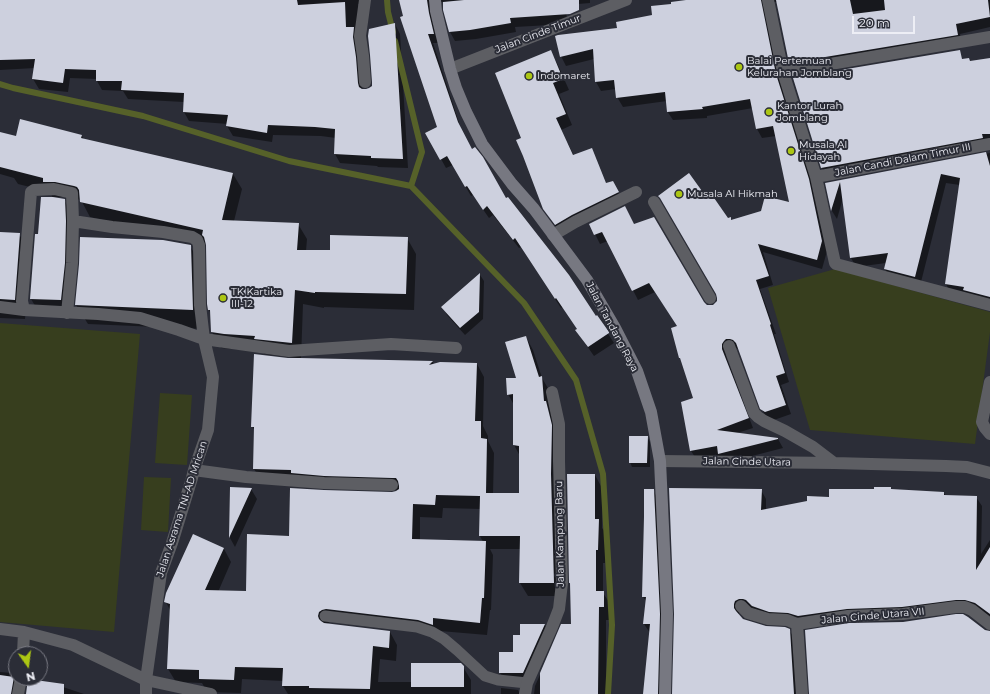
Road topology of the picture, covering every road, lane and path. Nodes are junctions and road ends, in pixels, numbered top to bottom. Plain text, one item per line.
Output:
1 (365, 0) edge
2 (435, 0) edge
3 (626, 0) edge
4 (768, 0) edge
5 (990, 37) edge
6 (450, 69) junction
7 (783, 72) junction
8 (366, 82) dead end
9 (990, 144) edge
10 (816, 177) junction
11 (636, 192) dead end
12 (654, 202) dead end
13 (73, 221) junction
14 (553, 235) junction
15 (710, 298) dead end
16 (990, 305) edge
17 (0, 308) edge
18 (24, 310) junction
19 (67, 313) junction
20 (204, 339) junction
21 (729, 346) dead end
22 (456, 348) dead end
23 (990, 382) edge
24 (552, 392) dead end
25 (990, 434) edge
26 (660, 461) junction
27 (834, 463) junction
28 (194, 470) junction
29 (990, 473) edge
30 (392, 485) dead end
31 (741, 606) dead end
32 (325, 616) dead end
33 (797, 624) junction
34 (990, 624) edge
35 (0, 628) edge
36 (24, 632) junction
37 (23, 646) edge
38 (146, 680) junction
39 (526, 688) edge
40 (146, 694) edge
41 (210, 694) edge
42 (665, 694) edge
43 (802, 694) edge

1 - 8 street
2 - 6 street, Jalan Tandang Raya
3 - 6 street, Jalan Cinde Timur
4 - 7 street
5 - 7 street
6 - 14 street, Jalan Tandang Raya
7 - 10 street
9 - 10 street, Jalan Candi Dalam Timur III
10 - 16 street
11 - 14 street
12 - 15 street
13 - 18 street
13 - 19 street
13 - 20 street, Jalan Asrama TNI-AD Mrican
14 - 26 street, Jalan Tandang Raya
17 - 18 street
18 - 19 street
19 - 20 street
20 - 22 street
20 - 28 street, Jalan Asrama TNI-AD Mrican
21 - 27 street
23 - 25 street
24 - 39 street, Jalan Kampung Baru
26 - 27 street, Jalan Cinde Utara
26 - 42 street, Jalan Tandang Raya
27 - 29 street, Jalan Cinde Utara
28 - 30 street
28 - 38 street, Jalan Asrama TNI-AD Mrican
31 - 33 street
32 - 39 lane
33 - 34 street, Jalan Cinde Utara VII
33 - 43 street
35 - 36 street
36 - 37 street
36 - 38 street
38 - 40 street, Jalan Asrama TNI-AD Mrican
38 - 41 street

